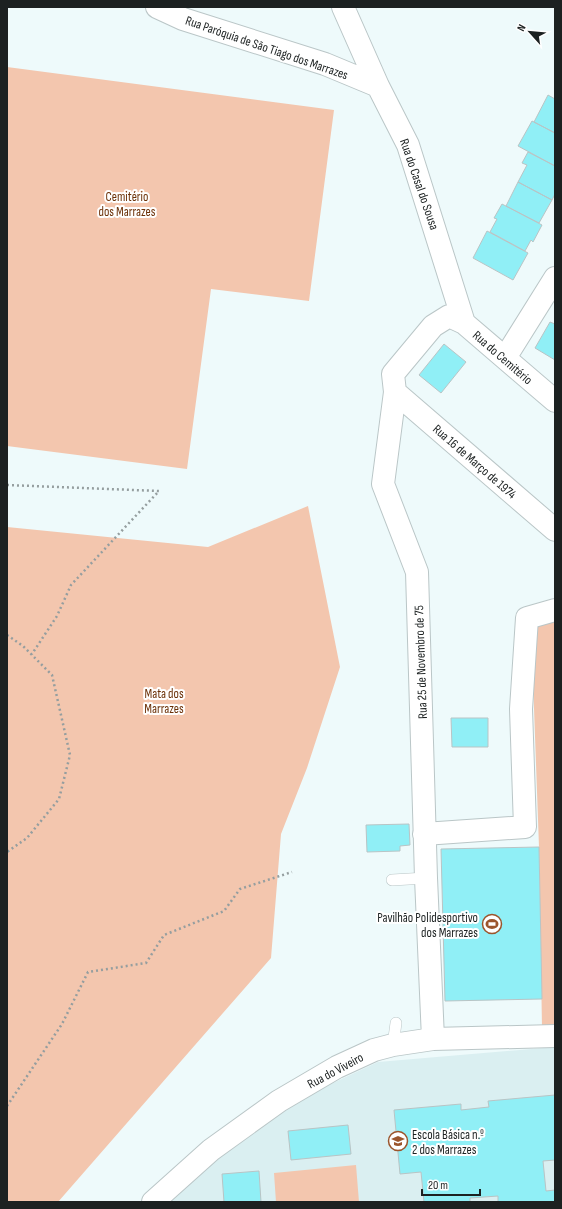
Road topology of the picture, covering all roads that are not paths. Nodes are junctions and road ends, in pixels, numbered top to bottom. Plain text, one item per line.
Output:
1 (157, 7) edge
2 (343, 7) edge
3 (378, 86) junction
4 (555, 278) edge
5 (457, 319) junction
6 (505, 358) junction
7 (395, 392) junction
8 (555, 401) edge
9 (555, 530) edge
10 (555, 610) edge
11 (424, 834) junction
12 (426, 878) junction
13 (392, 880) dead end
14 (396, 1023) dead end
15 (555, 1036) edge
16 (434, 1039) junction
17 (393, 1045) junction
18 (153, 1202) edge

1 - 3 street, Rua Paróquia de São Tiago dos Marrazes
2 - 3 street, Rua do Casal do Sousa
3 - 5 street, Rua do Casal do Sousa
4 - 6 street
5 - 6 street, Rua do Cemitério
5 - 7 street, Rua 25 de Novembro de 75
6 - 8 street, Rua do Cemitério
7 - 9 street, Rua 16 de Março de 1974
7 - 11 street, Rua 25 de Novembro de 75
10 - 11 street
11 - 12 street, Rua 25 de Novembro de 75
12 - 13 lane
12 - 16 street, Rua 25 de Novembro de 75
14 - 17 lane
15 - 16 street, Rua do Viveiro
16 - 17 street, Rua do Viveiro
17 - 18 street, Rua do Viveiro

